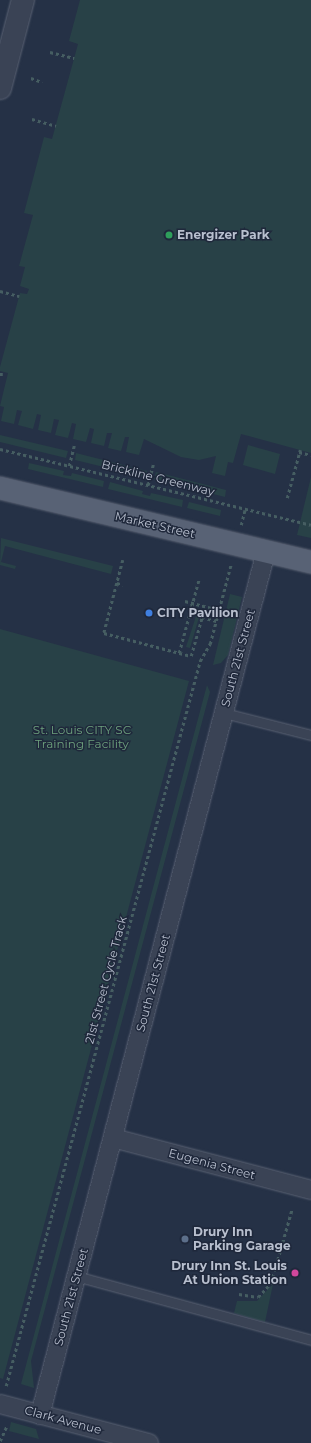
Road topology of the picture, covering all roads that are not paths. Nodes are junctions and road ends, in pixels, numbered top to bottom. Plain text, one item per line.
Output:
1 (23, 0) edge
2 (0, 88) edge
3 (0, 488) edge
4 (266, 552) junction
5 (311, 562) edge
6 (224, 713) junction
7 (311, 735) edge
8 (113, 1138) junction
9 (311, 1190) edge
10 (76, 1276) junction
11 (311, 1340) edge
12 (3, 1397) edge
13 (40, 1414) junction
14 (149, 1443) edge

1 - 2 street
3 - 4 main road, Market Street
4 - 5 main road, Market Street
4 - 6 street, South 21st Street
6 - 7 lane
6 - 8 street, South 21st Street
8 - 9 street, Eugenia Street
8 - 10 street, South 21st Street
10 - 11 lane
10 - 13 street, South 21st Street
12 - 13 street, Clark Avenue
13 - 14 street, Clark Avenue

